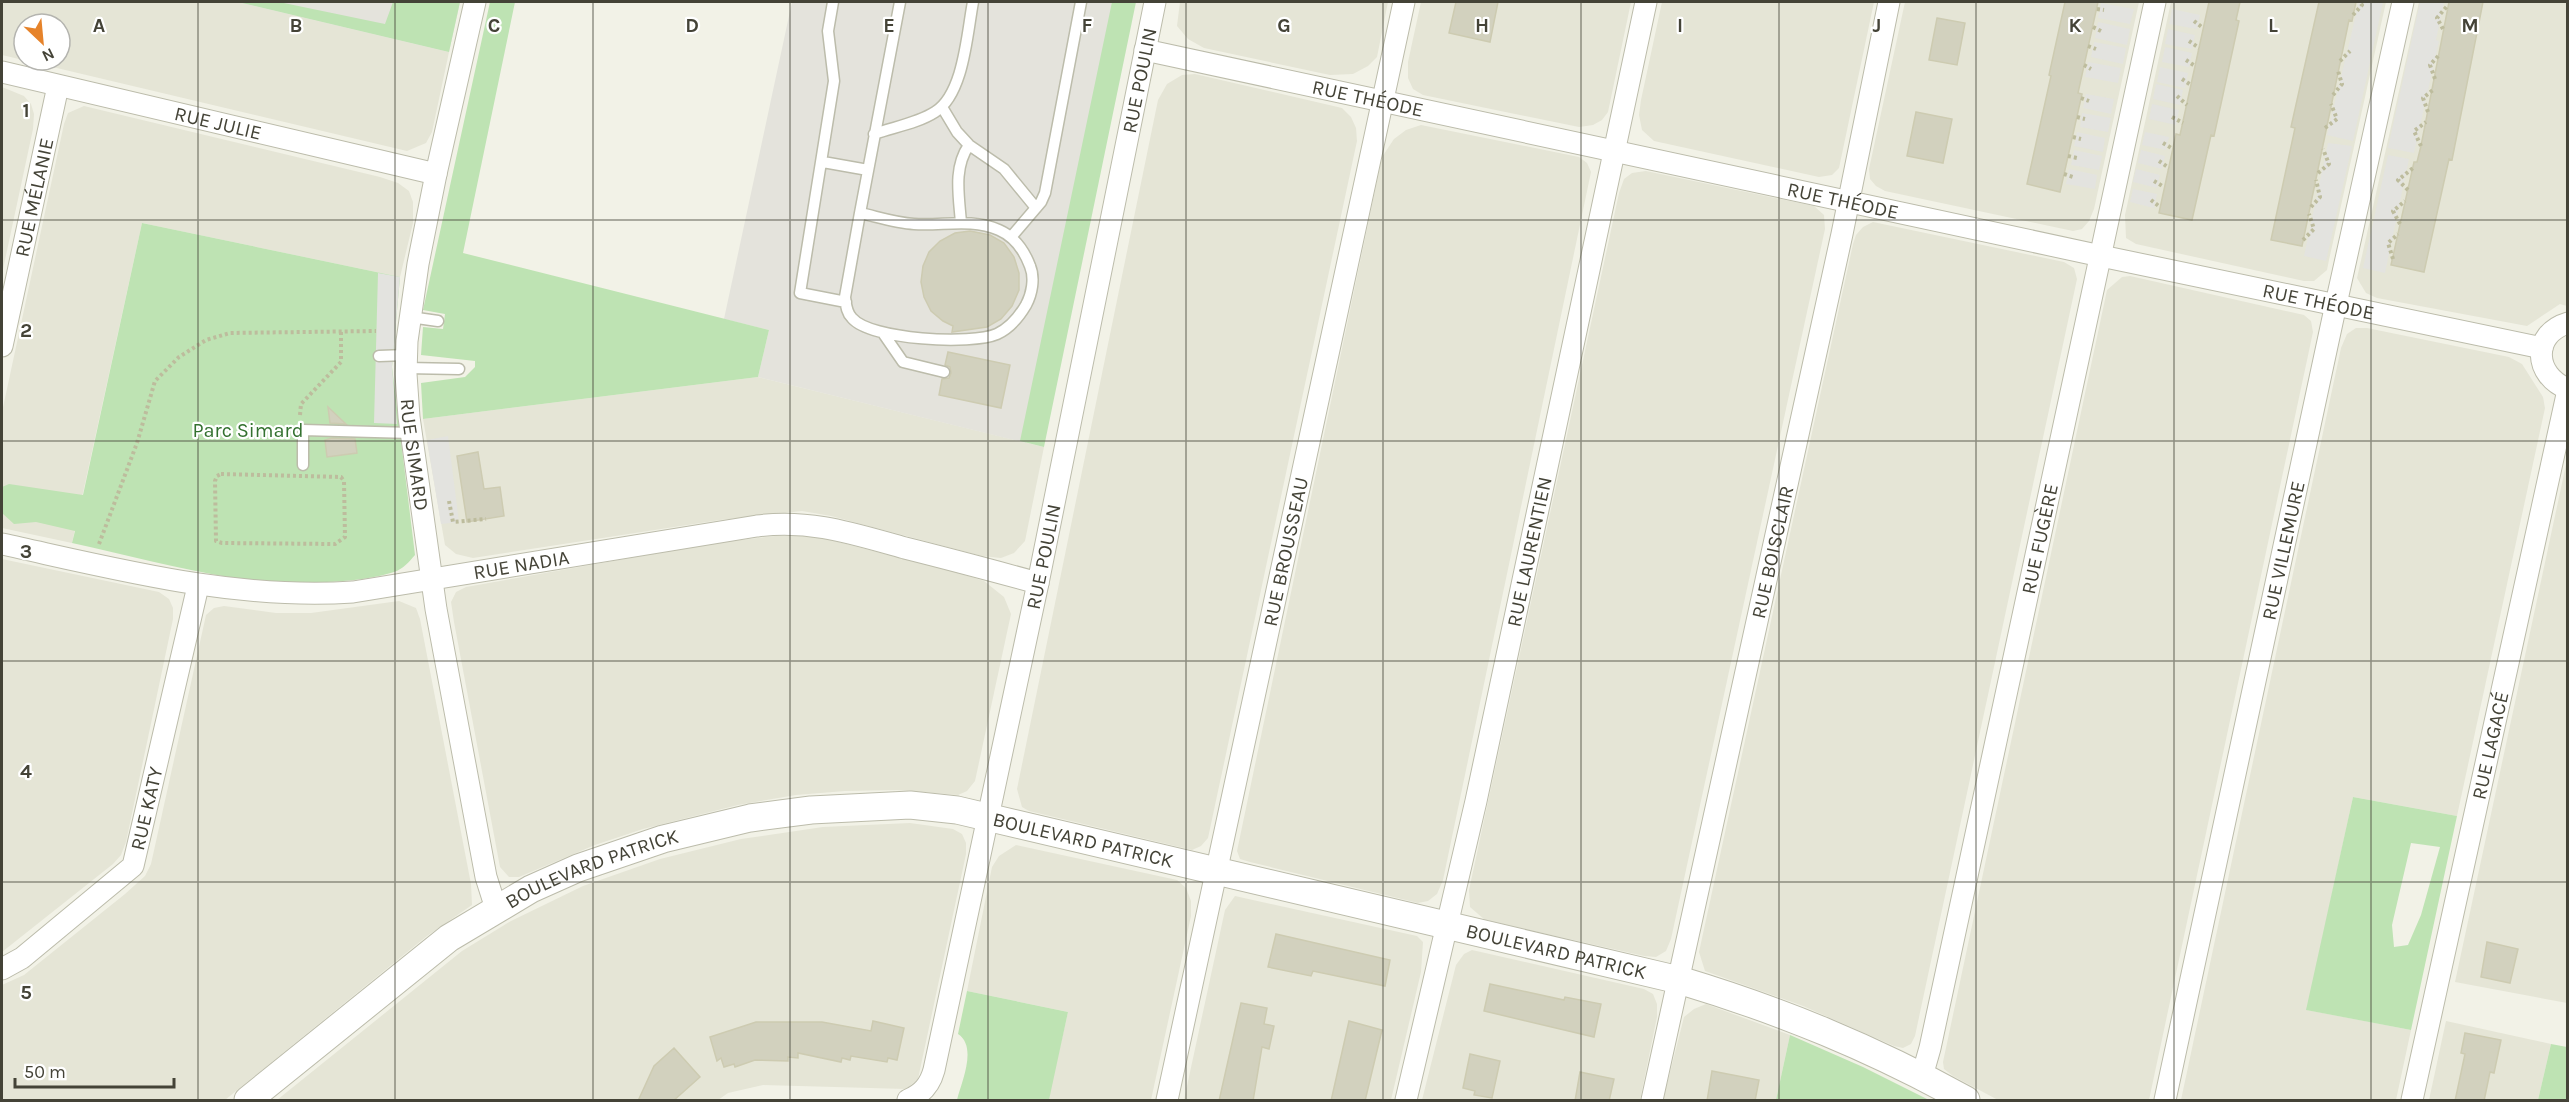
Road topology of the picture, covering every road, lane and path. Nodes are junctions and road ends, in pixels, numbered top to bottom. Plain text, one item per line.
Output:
1 (475, 2) edge
2 (833, 2) edge
3 (900, 2) edge
4 (973, 2) edge
5 (1081, 2) edge
6 (1155, 2) edge
7 (1404, 2) edge
8 (1646, 2) edge
9 (1889, 2) edge
10 (2155, 2) edge
11 (2360, 2) edge
12 (2403, 2) edge
13 (2448, 5) dead end
14 (2097, 9) dead end
15 (2104, 10) dead end
16 (2353, 15) dead end
17 (2194, 21) dead end
18 (2093, 27) dead end
19 (2203, 28) dead end
20 (2443, 29) dead end
21 (2101, 31) dead end
22 (2189, 41) dead end
23 (2088, 46) dead end
24 (2199, 48) dead end
25 (1145, 50) junction
26 (2096, 50) dead end
27 (2350, 51) dead end
28 (2440, 54) dead end
29 (2186, 60) dead end
30 (2340, 61) dead end
31 (2084, 65) dead end
32 (2195, 66) dead end
33 (2091, 69) dead end
34 (2338, 71) dead end
35 (2, 72) edge
36 (2182, 79) dead end
37 (2435, 79) dead end
38 (2191, 85) dead end
39 (58, 86) junction
40 (2433, 90) dead end
41 (2333, 95) dead end
42 (2177, 96) dead end
43 (2081, 98) dead end
44 (2089, 101) dead end
45 (1383, 102) junction
46 (2331, 104) dead end
47 (2187, 105) dead end
48 (942, 107) junction
49 (2428, 112) dead end
50 (2077, 117) dead end
51 (2172, 117) dead end
52 (2085, 119) dead end
53 (2426, 122) dead end
54 (2183, 123) dead end
55 (2325, 128) dead end
56 (874, 134) junction
57 (2073, 137) dead end
58 (2081, 139) dead end
59 (2163, 143) dead end
60 (969, 145) junction
61 (2421, 146) dead end
62 (2173, 149) dead end
63 (2323, 149) dead end
64 (1614, 150) junction
65 (2068, 156) dead end
66 (2077, 158) dead end
67 (2159, 161) dead end
68 (823, 162) junction
69 (2169, 168) dead end
70 (2413, 168) dead end
71 (868, 170) junction
72 (2318, 173) dead end
73 (436, 174) junction
74 (2064, 174) dead end
75 (2073, 177) dead end
76 (2154, 180) dead end
77 (2316, 180) dead end
78 (2164, 187) dead end
79 (2408, 190) dead end
80 (1848, 200) junction
81 (2151, 200) dead end
82 (2405, 201) dead end
83 (2160, 207) dead end
84 (2311, 207) dead end
85 (1036, 208) junction
86 (860, 213) junction
87 (2309, 214) dead end
88 (961, 223) junction
89 (2400, 224) dead end
90 (2398, 234) dead end
91 (1012, 236) junction
92 (2303, 240) dead end
93 (2101, 256) junction
94 (2393, 258) dead end
95 (846, 302) junction
96 (2336, 304) junction
97 (410, 317) junction
98 (438, 321) dead end
99 (2568, 323) edge
100 (341, 331) junction
101 (376, 331) dead end
102 (883, 333) junction
103 (2, 346) edge
104 (2542, 348) junction
105 (379, 356) dead end
106 (406, 362) junction
107 (459, 369) dead end
108 (944, 372) dead end
109 (2568, 389) edge
110 (303, 430) junction
111 (411, 433) junction
112 (303, 465) dead end
113 (449, 501) dead end
114 (486, 519) dead end
115 (101, 537) dead end
116 (345, 537) joint
117 (2, 544) edge
118 (432, 579) junction
119 (1038, 583) junction
120 (198, 586) junction
121 (988, 818) junction
122 (1216, 870) junction
123 (499, 907) junction
124 (1448, 924) junction
125 (2, 969) edge
126 (1679, 980) junction
127 (1922, 1076) junction
128 (248, 1101) edge
129 (908, 1101) edge
130 (1167, 1101) edge
131 (1406, 1101) edge
132 (1652, 1101) edge
133 (1966, 1101) edge
134 (2165, 1101) edge
135 (2412, 1101) edge

1 - 73 street, RUE SIMARD
2 - 68 lane
3 - 56 lane
4 - 48 lane
5 - 85 lane
6 - 25 street, RUE POULIN
7 - 45 street, RUE BROUSSEAU
8 - 64 street, RUE LAURENTIEN
9 - 80 street, RUE BOISCLAIR
10 - 93 street, RUE FUGÈRE
11 - 16 path
12 - 96 street, RUE VILLEMURE
13 - 20 path
14 - 15 path
17 - 19 path
18 - 21 path
22 - 24 path
23 - 26 path
25 - 45 street, RUE THÉODE
25 - 119 street, RUE POULIN
27 - 30 path
28 - 37 path
29 - 32 path
31 - 33 path
34 - 41 path
35 - 39 street, RUE JULIE
36 - 38 path
39 - 73 street, RUE JULIE
39 - 103 street, RUE MÉLANIE
40 - 49 path
42 - 47 path
43 - 44 path
45 - 64 street, RUE THÉODE
45 - 122 street, RUE BROUSSEAU
46 - 55 path
48 - 56 lane
48 - 60 lane
50 - 52 path
51 - 54 path
53 - 61 path
56 - 71 lane
57 - 58 path
59 - 62 path
60 - 85 lane
60 - 88 lane
63 - 72 path
64 - 80 street, RUE THÉODE
64 - 124 street, RUE LAURENTIEN
65 - 66 path
67 - 69 path
68 - 71 lane
68 - 95 lane
70 - 79 path
71 - 86 lane
73 - 97 street, RUE SIMARD
74 - 75 path
76 - 78 path
77 - 84 path
80 - 93 street, RUE THÉODE
80 - 126 street, RUE BOISCLAIR
81 - 83 path
82 - 89 path
85 - 91 lane
86 - 88 lane
86 - 95 lane
87 - 92 path
88 - 91 lane
90 - 94 path
91 - 102 lane
93 - 96 street, RUE THÉODE
93 - 127 street, RUE FUGÈRE
95 - 102 lane
96 - 104 street, RUE THÉODE
96 - 134 street, RUE VILLEMURE
97 - 98 lane
97 - 106 street, RUE SIMARD
99 - 104 street
100 - 101 path
100 - 110 path
100 - 115 path
102 - 108 lane
104 - 109 street
105 - 106 lane
106 - 107 lane
106 - 111 street, RUE SIMARD
109 - 135 street, RUE LAGACÉ
110 - 111 lane
110 - 112 lane
111 - 118 street, RUE SIMARD
113 - 114 path
116 - 116 path
117 - 120 street, RUE NADIA
118 - 119 street, RUE NADIA
118 - 120 street, RUE NADIA
118 - 123 street, RUE SIMARD
119 - 121 street, RUE POULIN
120 - 125 street, RUE KATY
121 - 122 street, BOULEVARD PATRICK
121 - 123 street, BOULEVARD PATRICK
121 - 129 street, RUE POULIN
122 - 124 street, BOULEVARD PATRICK
122 - 130 street, RUE BROUSSEAU
123 - 128 street, BOULEVARD PATRICK
124 - 126 street, BOULEVARD PATRICK
124 - 131 street, RUE LAURENTIEN
126 - 127 street, BOULEVARD PATRICK
126 - 132 street, RUE BOISCLAIR
127 - 133 street, BOULEVARD PATRICK

